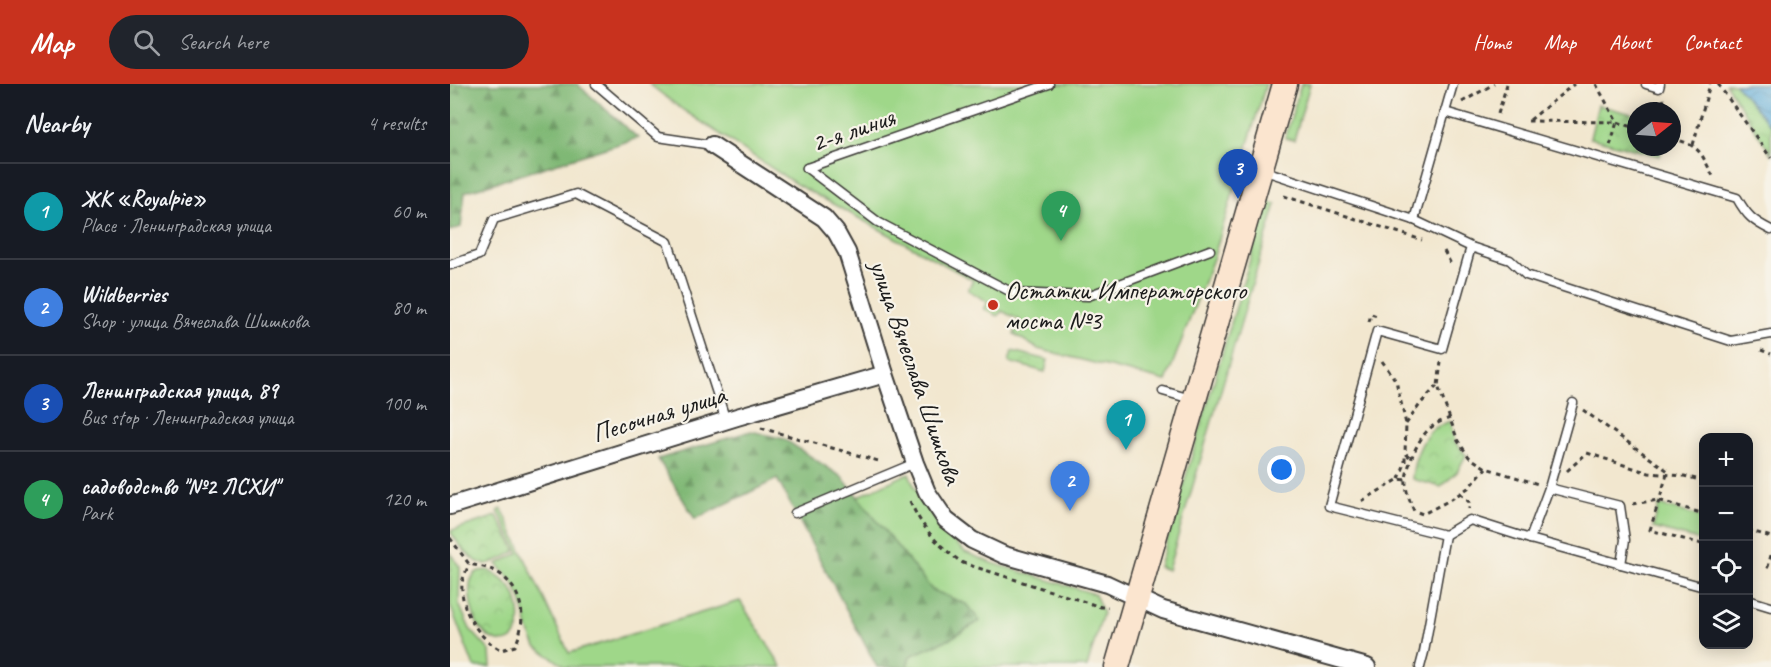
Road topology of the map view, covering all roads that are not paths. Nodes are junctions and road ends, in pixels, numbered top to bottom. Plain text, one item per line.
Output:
1 (596, 84) edge
2 (1049, 84) edge
3 (1285, 84) edge
4 (1453, 84) edge
5 (1646, 84) edge
6 (1660, 84) edge
7 (1445, 112) junction
8 (712, 145) joint
9 (1261, 170) junction
10 (1414, 220) junction
11 (1771, 230) edge
12 (1472, 247) junction
13 (1210, 250) dead end
14 (450, 265) edge
15 (1771, 334) edge
16 (885, 374) junction
17 (1163, 391) dead end
18 (1195, 400) junction
19 (1573, 403) road end
20 (726, 421) junction
21 (915, 463) junction
22 (1550, 488) junction
23 (450, 506) edge
24 (795, 513) dead end
25 (1445, 535) junction
26 (1530, 539) junction
27 (1621, 564) junction
28 (1699, 586) edge
29 (1137, 597) junction
30 (1753, 601) edge
31 (1771, 607) edge
32 (1117, 667) edge
33 (1367, 667) edge
34 (1420, 667) edge

1 - 8 lane
2 - 13 lane, 2-я линия
3 - 9 street
4 - 7 lane
5 - 6 lane
7 - 10 lane
7 - 11 lane
8 - 16 street, улица Вячеслава Шишкова
9 - 10 lane
9 - 18 street
10 - 12 lane
12 - 15 lane
12 - 25 lane
14 - 20 lane
16 - 20 street, Песочная улица
16 - 21 street, улица Вячеслава Шишкова
17 - 18 lane
18 - 29 street
19 - 22 lane
20 - 23 street, Песочная улица
21 - 24 lane
21 - 29 street, улица Вячеслава Шишкова
22 - 26 lane
22 - 27 lane
25 - 26 lane
25 - 34 lane
26 - 27 lane
27 - 28 lane
29 - 32 street
29 - 33 street, улица Вячеслава Шишкова
30 - 31 lane

